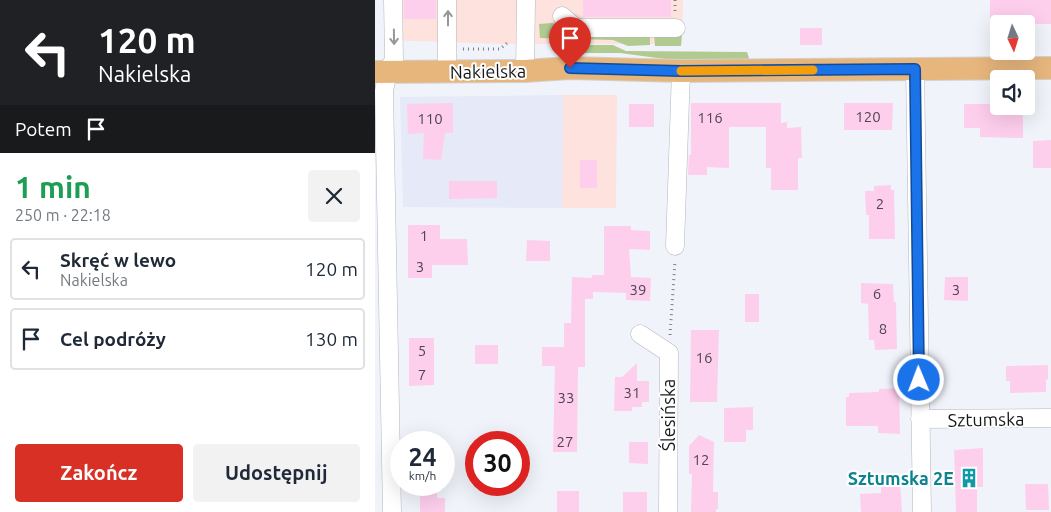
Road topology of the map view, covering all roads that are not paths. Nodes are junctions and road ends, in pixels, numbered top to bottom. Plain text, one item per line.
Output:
1 (393, 0) edge
2 (447, 0) edge
3 (526, 0) edge
4 (562, 16) dead end
5 (675, 28) dead end
6 (1051, 68) edge
7 (915, 69) junction
8 (525, 71) junction
9 (681, 71) junction
10 (382, 72) edge
11 (447, 72) junction
12 (675, 246) road end
13 (640, 334) dead end
14 (1051, 418) edge
15 (920, 420) junction
16 (391, 512) edge
17 (668, 512) edge
18 (922, 512) edge

1 -> 10 street
11 -> 2 street
3 - 8 street
4 - 5 street
6 - 7 main road, Nakielska
7 - 9 main road, Nakielska
7 - 15 street
8 - 9 main road, Nakielska
8 - 11 main road, Nakielska
9 - 12 street
10 - 11 main road, Nakielska
10 - 16 street
13 - 17 street, Ślesińska
14 - 15 street, Sztumska
15 - 18 street

